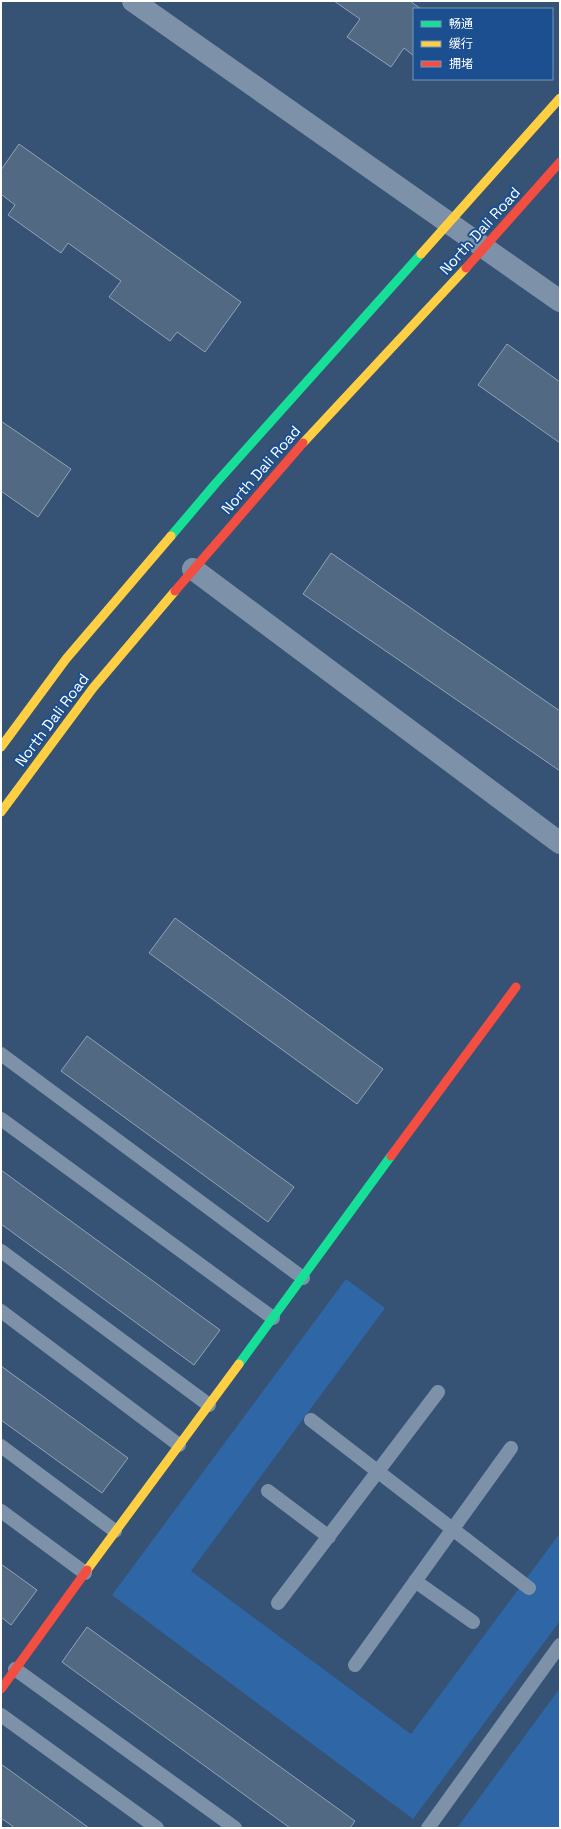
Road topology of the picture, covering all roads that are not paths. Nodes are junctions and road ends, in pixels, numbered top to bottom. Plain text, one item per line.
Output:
1 (133, 1) edge
2 (560, 98) edge
3 (560, 162) edge
4 (449, 224) junction
5 (484, 248) junction
6 (560, 301) edge
7 (192, 569) junction
8 (1, 747) edge
9 (1, 812) edge
10 (560, 843) edge
11 (516, 987) dead end
12 (1, 1054) edge
13 (1, 1119) edge
14 (1, 1251) edge
15 (303, 1278) junction
16 (1, 1311) edge
17 (273, 1318) junction
18 (438, 1392) dead end
19 (209, 1405) junction
20 (311, 1420) dead end
21 (179, 1445) junction
22 (1, 1446) edge
23 (511, 1448) dead end
24 (378, 1471) junction
25 (268, 1491) dead end
26 (1, 1511) edge
27 (453, 1529) junction
28 (115, 1531) junction
29 (328, 1537) junction
30 (84, 1573) junction
31 (415, 1581) junction
32 (529, 1588) dead end
33 (278, 1603) dead end
34 (473, 1622) dead end
35 (560, 1645) edge
36 (355, 1665) dead end
37 (15, 1670) junction
38 (1, 1689) edge
39 (1, 1714) edge
40 (158, 1828) edge
41 (235, 1828) edge
42 (428, 1828) edge

1 - 4 street
2 - 4 main road, North Dali Road
3 - 5 main road, North Dali Road
4 - 5 street
4 - 8 main road, North Dali Road
5 - 6 street
5 - 7 main road, North Dali Road
7 - 9 main road, North Dali Road
7 - 10 street
11 - 15 main road
12 - 15 lane
13 - 17 lane
14 - 19 lane
15 - 17 main road
16 - 21 lane
17 - 19 main road
18 - 24 lane
19 - 21 main road
20 - 24 lane
21 - 28 main road
22 - 28 lane
23 - 27 lane
24 - 27 lane
24 - 29 lane
25 - 29 lane
26 - 30 lane
27 - 31 lane
27 - 32 lane
28 - 30 main road
29 - 33 lane
30 - 37 main road
31 - 34 lane
31 - 36 lane
35 - 42 lane
37 - 38 main road
37 - 41 lane
39 - 40 lane

